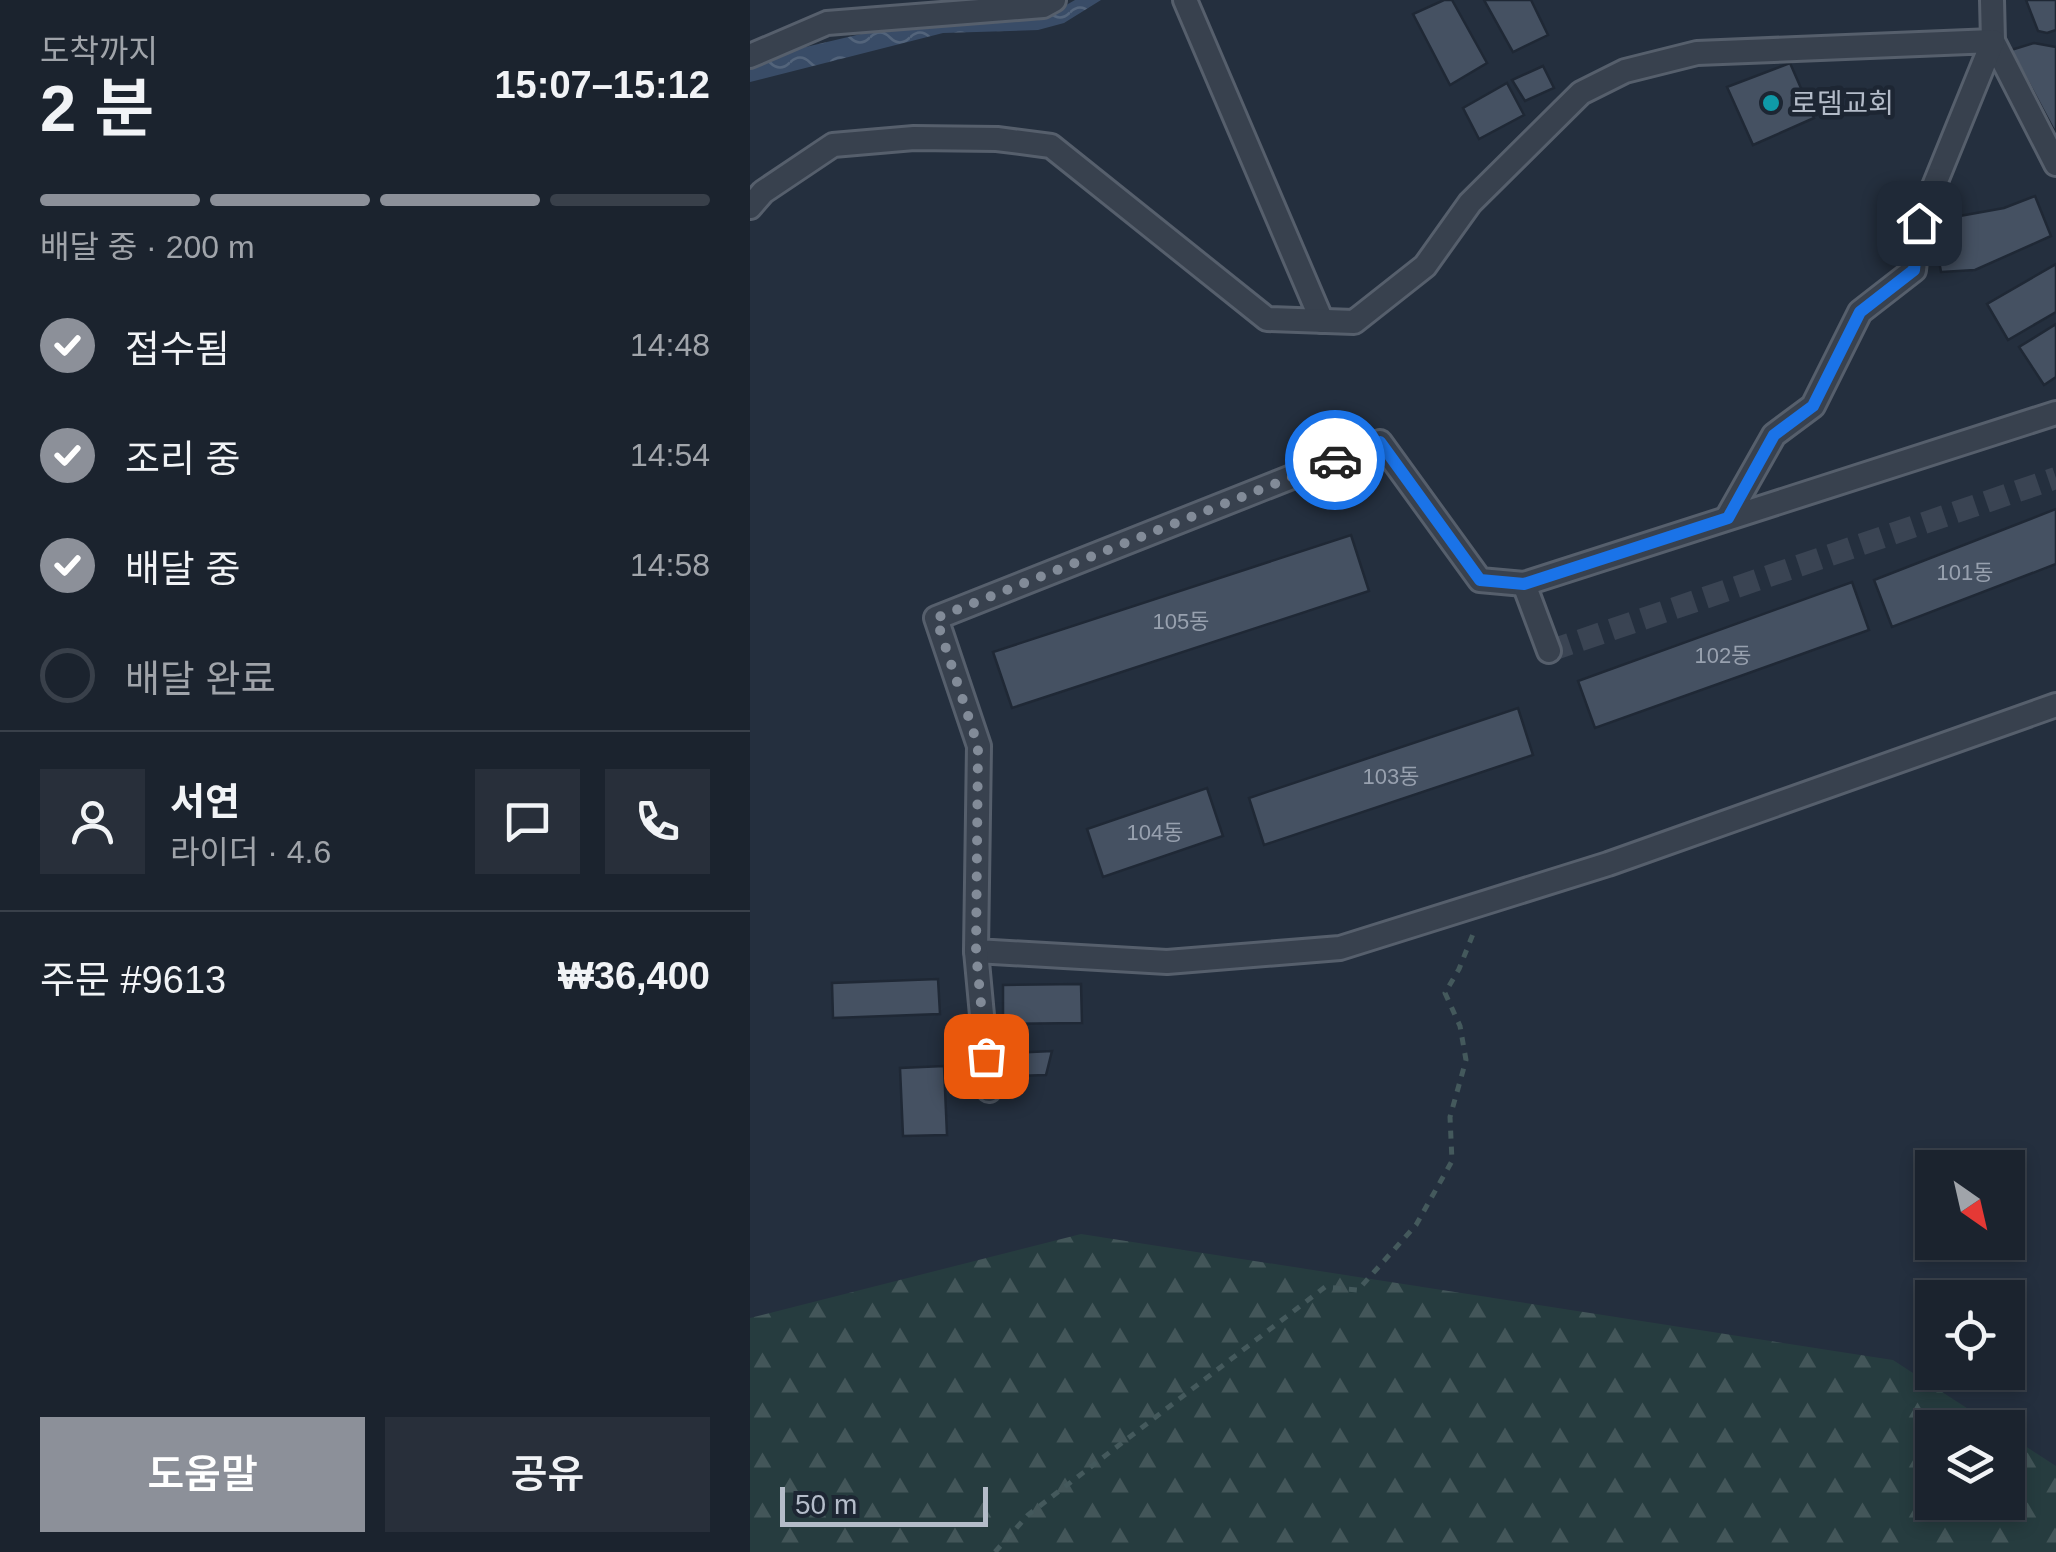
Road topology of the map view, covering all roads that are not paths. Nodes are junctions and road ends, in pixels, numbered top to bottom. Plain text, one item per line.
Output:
1 (1054, 0) edge
2 (1185, 0) edge
3 (1992, 0) edge
4 (1993, 41) junction
5 (750, 56) edge
6 (2056, 164) edge
7 (750, 206) edge
8 (1322, 321) junction
9 (2056, 412) edge
10 (1728, 518) junction
11 (1524, 584) junction
12 (1550, 652) dead end
13 (2056, 704) edge
14 (976, 952) junction
15 (989, 1090) dead end

1 - 5 street
2 - 8 street
3 - 4 street
4 - 6 street
4 - 8 street
4 - 10 street
7 - 8 street
9 - 10 street
10 - 11 street
11 - 12 street
11 - 14 street
13 - 14 street
14 - 15 street

